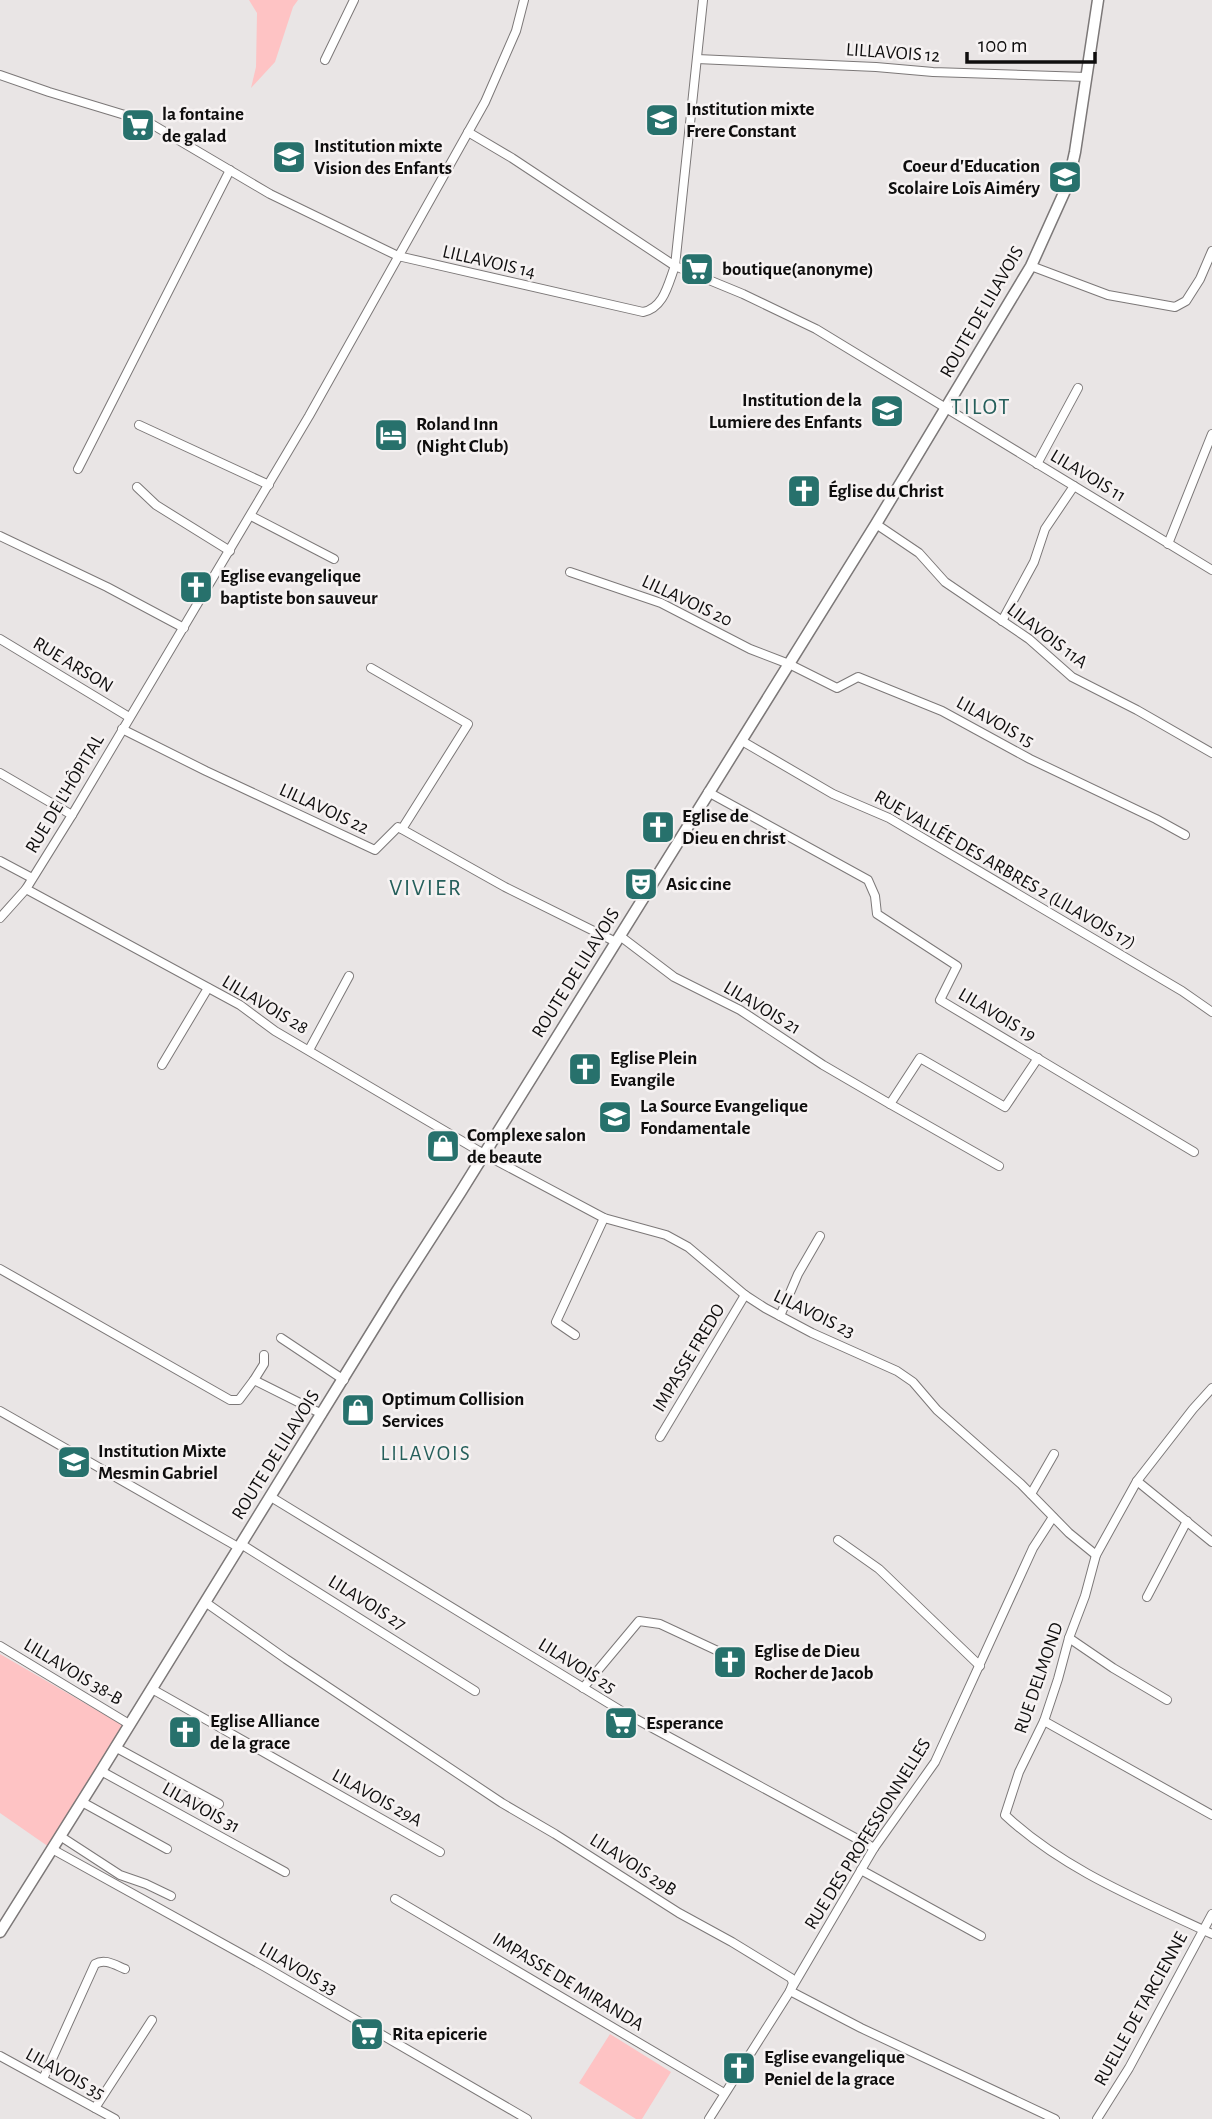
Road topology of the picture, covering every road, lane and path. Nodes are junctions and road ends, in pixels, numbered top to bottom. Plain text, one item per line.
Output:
1 (354, 0) edge
2 (524, 0) edge
3 (703, 0) edge
4 (1098, 0) edge
5 (697, 59) junction
6 (325, 60) dead end
7 (0, 75) edge
8 (1087, 77) junction
9 (468, 132) junction
10 (230, 170) junction
11 (1212, 251) edge
12 (398, 257) junction
13 (1031, 265) junction
14 (675, 266) junction
15 (1079, 388) dead end
16 (948, 408) junction
17 (139, 425) dead end
18 (1212, 434) edge
19 (1037, 464) junction
20 (78, 468) dead end
21 (269, 485) junction
22 (1074, 486) junction
23 (137, 487) dead end
24 (251, 516) junction
25 (876, 524) junction
26 (0, 536) edge
27 (1168, 544) junction
28 (230, 551) junction
29 (334, 559) dead end
30 (1212, 570) edge
31 (570, 572) dead end
32 (1002, 621) junction
33 (184, 628) junction
34 (0, 639) edge
35 (789, 664) junction
36 (371, 668) dead end
37 (130, 718) junction
38 (122, 729) junction
39 (742, 741) junction
40 (1212, 752) edge
41 (0, 773) edge
42 (708, 792) junction
43 (72, 816) junction
44 (402, 829) junction
45 (1185, 835) dead end
46 (0, 862) edge
47 (32, 878) junction
48 (26, 889) junction
49 (0, 919) edge
50 (618, 939) junction
51 (349, 976) dead end
52 (208, 988) junction
53 (1212, 1012) edge
54 (309, 1050) junction
55 (1038, 1058) junction
56 (162, 1065) dead end
57 (890, 1104) junction
58 (1194, 1152) dead end
59 (484, 1154) junction
60 (999, 1166) dead end
61 (604, 1218) junction
62 (820, 1236) dead end
63 (0, 1269) edge
64 (745, 1295) junction
65 (780, 1316) junction
66 (575, 1335) dead end
67 (281, 1338) dead end
68 (264, 1355) dead end
69 (254, 1380) junction
70 (344, 1380) junction
71 (1212, 1388) edge
72 (0, 1411) edge
73 (322, 1414) junction
74 (660, 1437) dead end
75 (1054, 1454) dead end
76 (1137, 1481) junction
77 (1031, 1494) junction
78 (271, 1497) junction
79 (1053, 1517) junction
80 (1187, 1521) junction
81 (838, 1539) dead end
82 (1212, 1542) edge
83 (240, 1546) junction
84 (1096, 1555) junction
85 (1147, 1598) dead end
86 (205, 1602) junction
87 (1069, 1638) junction
88 (0, 1646) edge
89 (727, 1654) dead end
90 (980, 1666) junction
91 (583, 1688) junction
92 (152, 1689) junction
93 (475, 1690) dead end
94 (1167, 1700) dead end
95 (1044, 1721) junction
96 (129, 1724) junction
97 (116, 1747) junction
98 (101, 1771) junction
99 (82, 1802) junction
100 (219, 1804) dead end
101 (1212, 1815) edge
102 (60, 1836) junction
103 (874, 1848) junction
104 (52, 1849) junction
105 (167, 1849) dead end
106 (440, 1852) dead end
107 (861, 1870) junction
108 (285, 1872) dead end
109 (171, 1896) dead end
110 (395, 1899) dead end
111 (1212, 1914) edge
112 (1203, 1930) junction
113 (0, 1932) edge
114 (1212, 1934) edge
115 (981, 1936) dead end
116 (125, 1969) dead end
117 (790, 1991) junction
118 (152, 2020) dead end
119 (0, 2056) edge
120 (43, 2079) junction
121 (724, 2093) junction
122 (95, 2108) junction
123 (115, 2119) edge
124 (527, 2119) edge
125 (709, 2119) edge
126 (1055, 2119) edge
127 (1097, 2119) edge

1 - 6 street
2 - 9 street, RUE DE L'HÔPITAL
3 - 5 street, LILLAVOIS 14
4 - 8 main road, ROUTE DE LILAVOIS
5 - 8 street, LILLAVOIS 12
5 - 14 street, LILLAVOIS 14
7 - 10 street, LILLAVOIS 14
8 - 13 main road, ROUTE DE LILAVOIS
9 - 12 street, RUE DE L'HÔPITAL
9 - 14 street
10 - 12 street, LILLAVOIS 14
10 - 20 street
11 - 13 street
12 - 14 street, LILLAVOIS 14
12 - 21 street, RUE DE L'HÔPITAL
13 - 16 main road, ROUTE DE LILAVOIS
14 - 16 street
15 - 19 street
16 - 19 street, LILAVOIS 11
16 - 25 main road, ROUTE DE LILAVOIS
17 - 21 street
18 - 27 street
19 - 22 street, LILAVOIS 11
21 - 24 street, RUE DE L'HÔPITAL
22 - 27 street, LILAVOIS 11
22 - 32 street
23 - 28 street
24 - 28 street, RUE DE L'HÔPITAL
24 - 29 street
25 - 32 street, LILAVOIS 11A
25 - 35 main road, ROUTE DE LILAVOIS
26 - 33 street
27 - 30 street, LILAVOIS 11
28 - 33 street, RUE DE L'HÔPITAL
31 - 35 street, LILLAVOIS 20
32 - 40 street, LILAVOIS 11A
33 - 37 street, RUE DE L'HÔPITAL
34 - 37 street, RUE ARSON
35 - 39 main road, ROUTE DE LILAVOIS
35 - 45 street, LILAVOIS 15
36 - 44 street
37 - 38 street, RUE DE L'HÔPITAL
38 - 43 street, RUE DE L'HÔPITAL
38 - 44 street, LILLAVOIS 22
39 - 42 main road, ROUTE DE LILAVOIS
39 - 53 street, RUE VALLÉE DES ARBRES 2 (LILAVOIS 17)
41 - 43 street
42 - 50 main road, ROUTE DE LILAVOIS
42 - 55 street, LILAVOIS 19
43 - 47 street, RUE DE L'HÔPITAL
44 - 50 street
46 - 47 street
47 - 48 street, RUE DE L'HÔPITAL
48 - 49 street, RUE DE L'HÔPITAL
48 - 52 street, LILLAVOIS 28
50 - 57 street, LILAVOIS 21
50 - 59 main road, ROUTE DE LILAVOIS
51 - 54 street
52 - 54 street, LILLAVOIS 28
52 - 56 street
54 - 59 street, LILLAVOIS 28
55 - 57 street
55 - 58 street, LILAVOIS 19
57 - 60 street, LILAVOIS 21
59 - 61 street, LILAVOIS 23
59 - 70 main road, ROUTE DE LILAVOIS
61 - 64 street, LILAVOIS 23
61 - 66 street
62 - 65 street
63 - 69 street
64 - 65 street, LILAVOIS 23
64 - 74 street, IMPASSE FREDO
65 - 77 street, LILAVOIS 23
67 - 70 street
68 - 69 street
69 - 73 street
70 - 73 main road, ROUTE DE LILAVOIS
71 - 76 street, RUE DELMOND
72 - 83 street, LILAVOIS 27
73 - 78 main road, ROUTE DE LILAVOIS
75 - 77 street
76 - 80 street
76 - 84 street, RUE DELMOND
77 - 79 street, LILAVOIS 23
78 - 83 main road, ROUTE DE LILAVOIS
78 - 91 street, LILAVOIS 25
79 - 84 street, LILAVOIS 23
79 - 90 street, RUE DES PROFESSIONNELLES
80 - 82 street
80 - 85 street
81 - 90 street
83 - 86 main road, ROUTE DE LILAVOIS
83 - 93 street, LILAVOIS 27
84 - 87 street, RUE DELMOND
86 - 92 main road, ROUTE DE LILAVOIS
86 - 117 street, LILAVOIS 29B
87 - 94 street
87 - 95 street, RUE DELMOND
88 - 96 street, LILLAVOIS 38-B
89 - 91 street
90 - 103 street, RUE DES PROFESSIONNELLES
91 - 103 street, LILAVOIS 25
92 - 96 main road, ROUTE DE LILAVOIS
92 - 106 street, LILAVOIS 29A
95 - 101 street
95 - 112 street, RUE DELMOND
96 - 97 main road, ROUTE DE LILAVOIS
97 - 98 main road, ROUTE DE LILAVOIS
97 - 100 street
98 - 99 main road, ROUTE DE LILAVOIS
98 - 108 street, LILAVOIS 31
99 - 102 main road, ROUTE DE LILAVOIS
99 - 105 street
102 - 104 main road, ROUTE DE LILAVOIS
102 - 109 street
103 - 107 street, RUE DES PROFESSIONNELLES
104 - 113 main road, ROUTE DE LILAVOIS
104 - 124 street, LILAVOIS 33
107 - 115 street
107 - 117 street, RUE DES PROFESSIONNELLES
110 - 121 street, IMPASSE DE MIRANDA
111 - 112 street, RUELLE DE TARCIENNE
112 - 114 street, RUE DELMOND
112 - 127 street, RUELLE DE TARCIENNE
116 - 120 street
117 - 121 street, RUE DES PROFESSIONNELLES
117 - 126 street, LILAVOIS 29B
118 - 122 street
119 - 120 street, LILAVOIS 35
120 - 122 street, LILAVOIS 35
121 - 125 street, RUE DES PROFESSIONNELLES
122 - 123 street, LILAVOIS 35

